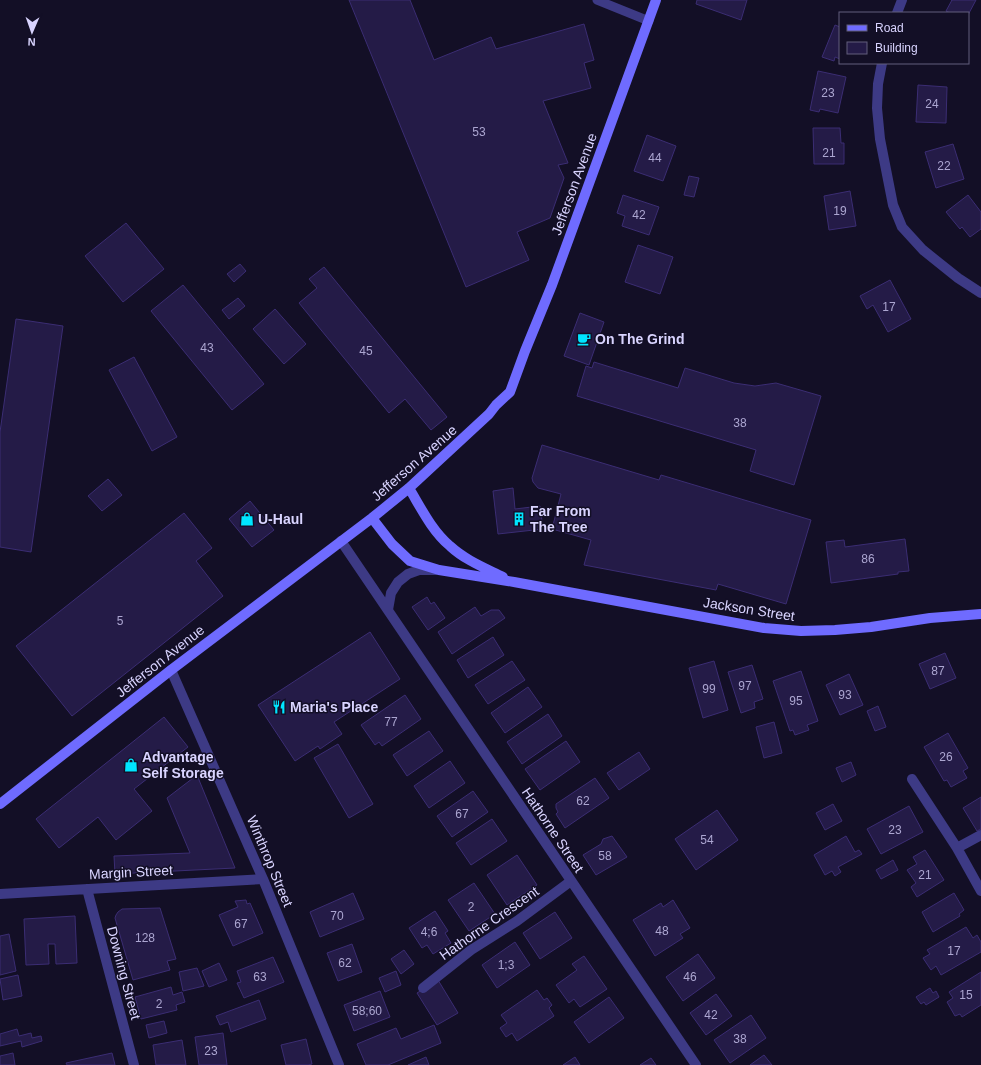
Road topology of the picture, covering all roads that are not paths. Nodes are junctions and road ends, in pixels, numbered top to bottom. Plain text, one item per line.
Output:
1 (598, 0) edge
2 (656, 0) edge
3 (902, 0) edge
4 (897, 12) edge
5 (649, 21) junction
6 (882, 64) edge
7 (981, 293) edge
8 (409, 488) junction
9 (372, 518) junction
10 (341, 541) junction
11 (439, 570) junction
12 (514, 582) junction
13 (388, 610) junction
14 (981, 614) edge
15 (171, 670) junction
16 (912, 779) dead end
17 (0, 804) edge
18 (981, 835) edge
19 (957, 848) junction
20 (263, 879) junction
21 (571, 881) junction
22 (87, 888) junction
23 (981, 891) edge
24 (0, 894) edge
25 (423, 988) dead end
26 (134, 1065) edge
27 (338, 1065) edge
28 (696, 1065) edge

1 - 5 lane
2 - 5 main road, Jefferson Avenue
3 - 4 street
5 - 8 main road, Jefferson Avenue
6 - 7 street
8 - 9 main road, Jefferson Avenue
8 - 12 main road, Jackson Street
9 - 10 main road, Jefferson Avenue
9 - 11 main road, Jackson Street
10 - 13 street, Hathorne Street
10 - 15 main road, Jefferson Avenue
11 - 12 main road, Jackson Street
11 - 13 street
12 - 14 main road, Jackson Street
13 - 21 street, Hathorne Street
15 - 17 main road, Jefferson Avenue
15 - 20 street, Winthrop Street
16 - 19 street
18 - 19 street
19 - 23 street
20 - 22 street, Margin Street
20 - 27 street, Winthrop Street
21 - 25 street, Hathorne Crescent
21 - 28 street, Hathorne Street
22 - 24 street, Margin Street
22 - 26 street, Downing Street

